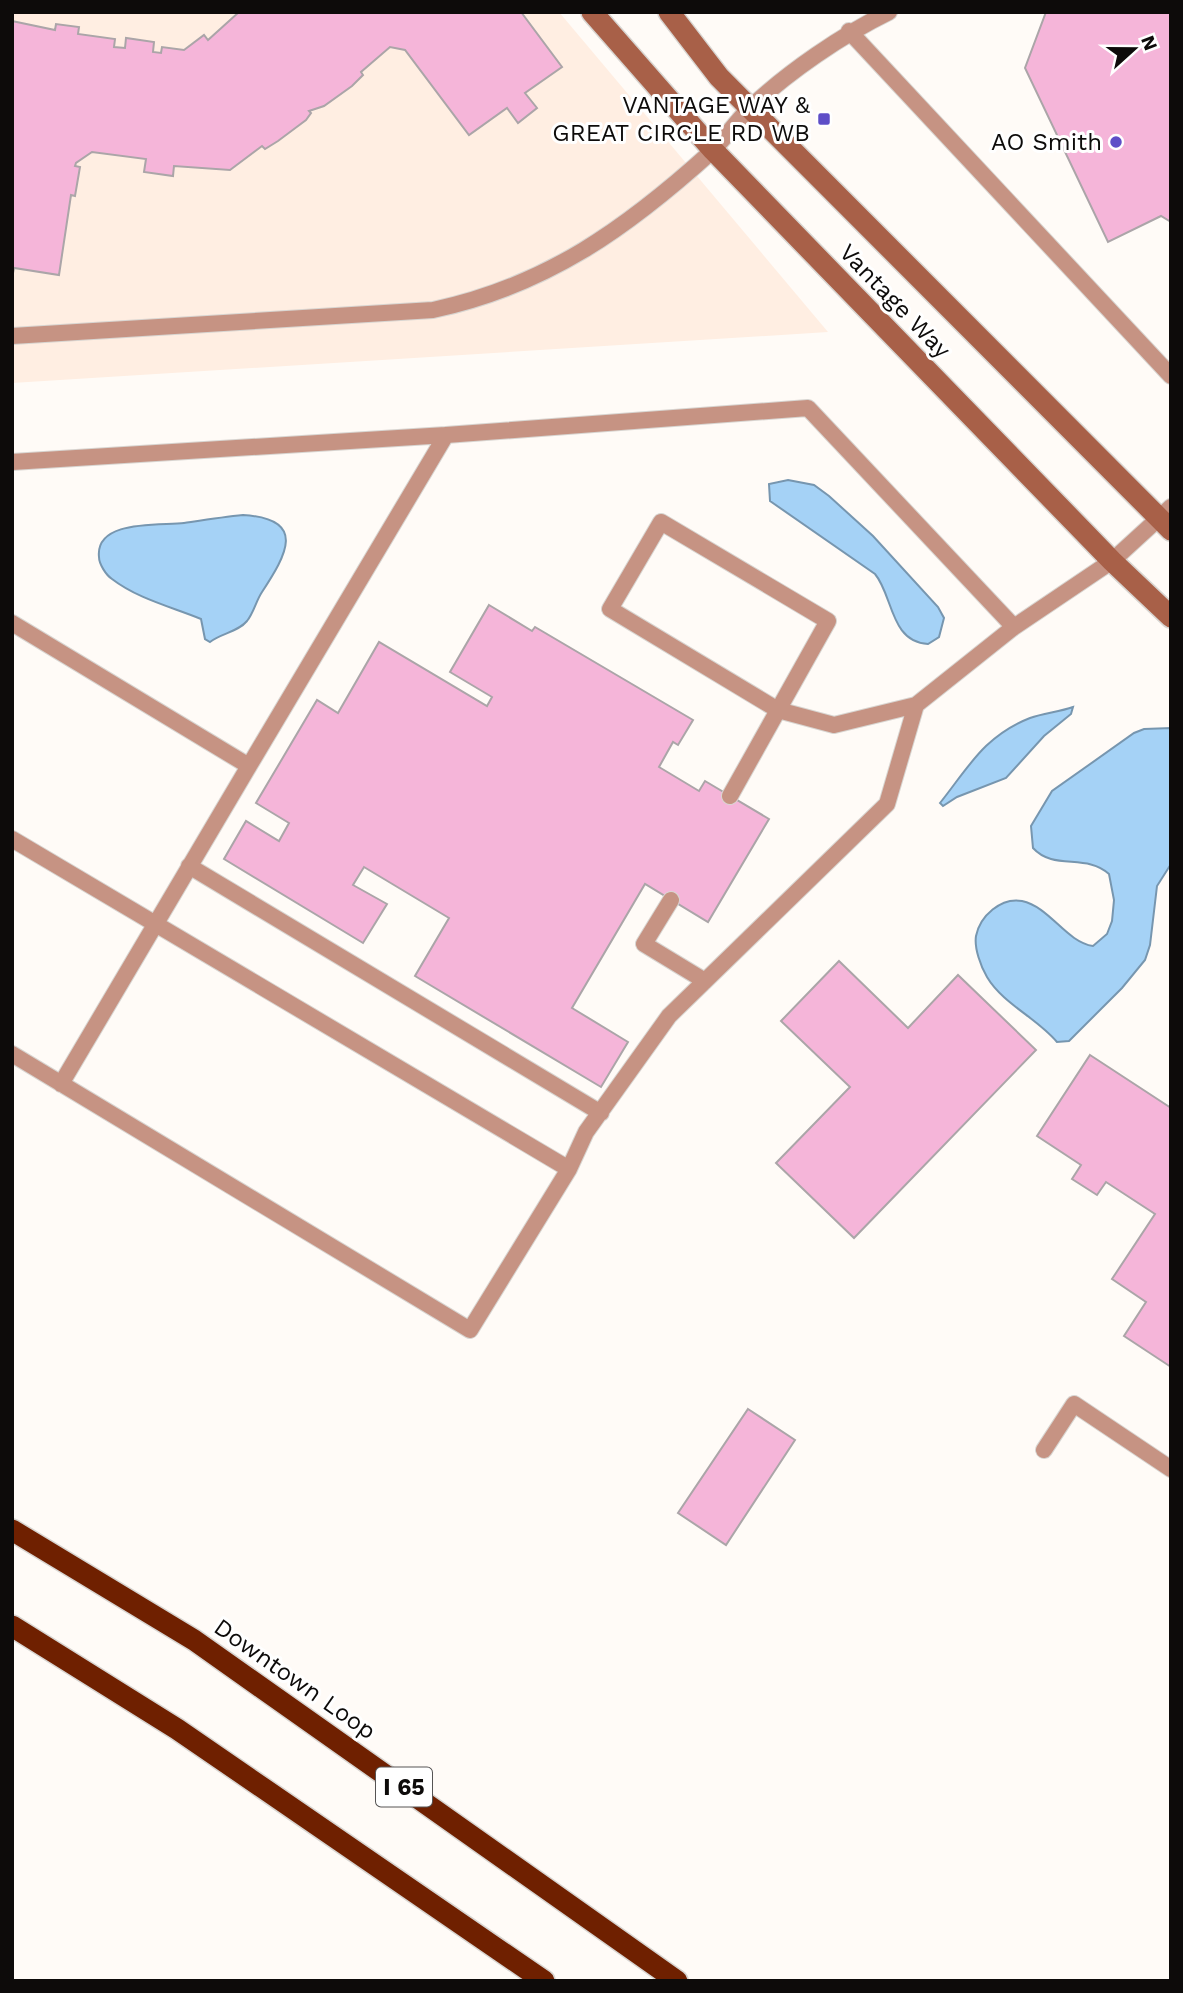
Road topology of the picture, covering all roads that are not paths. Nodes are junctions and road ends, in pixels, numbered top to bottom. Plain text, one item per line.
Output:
1 (592, 12) edge
2 (669, 12) edge
3 (889, 12) edge
4 (849, 31) junction
5 (750, 108) junction
6 (713, 150) junction
7 (12, 336) edge
8 (1171, 376) edge
9 (446, 435) junction
10 (12, 462) edge
11 (1167, 519) edge
12 (1112, 561) junction
13 (1171, 617) edge
14 (12, 623) edge
15 (1014, 627) junction
16 (916, 705) junction
17 (778, 710) junction
18 (249, 766) junction
19 (730, 796) dead end
20 (12, 839) edge
21 (189, 866) junction
22 (671, 900) dead end
23 (155, 924) junction
24 (705, 981) junction
25 (12, 1055) edge
26 (61, 1084) junction
27 (601, 1113) junction
28 (569, 1169) junction
29 (1044, 1450) dead end
30 (1171, 1469) edge
31 (12, 1531) edge
32 (12, 1626) edge
33 (544, 1981) edge
34 (677, 1981) edge

1 - 6 street, Vantage Way
2 - 5 street, Vantage Way
3 - 4 lane
4 - 5 lane
4 - 8 lane
5 - 6 lane
5 - 11 street, Vantage Way
6 - 7 lane
6 - 12 street, Vantage Way
9 - 10 lane
9 - 15 lane
9 - 18 lane
11 - 12 lane
12 - 13 street, Vantage Way
12 - 15 lane
14 - 18 lane
15 - 16 lane
16 - 17 lane
16 - 24 lane
17 - 17 lane
17 - 19 lane
18 - 21 lane
20 - 23 lane
21 - 23 lane
21 - 27 lane
22 - 24 lane
23 - 26 lane
23 - 28 lane
24 - 27 lane
25 - 26 lane
26 - 28 lane
27 - 28 lane
29 - 30 lane
31 - 34 highway, Downtown Loop / I 65
32 - 33 highway

